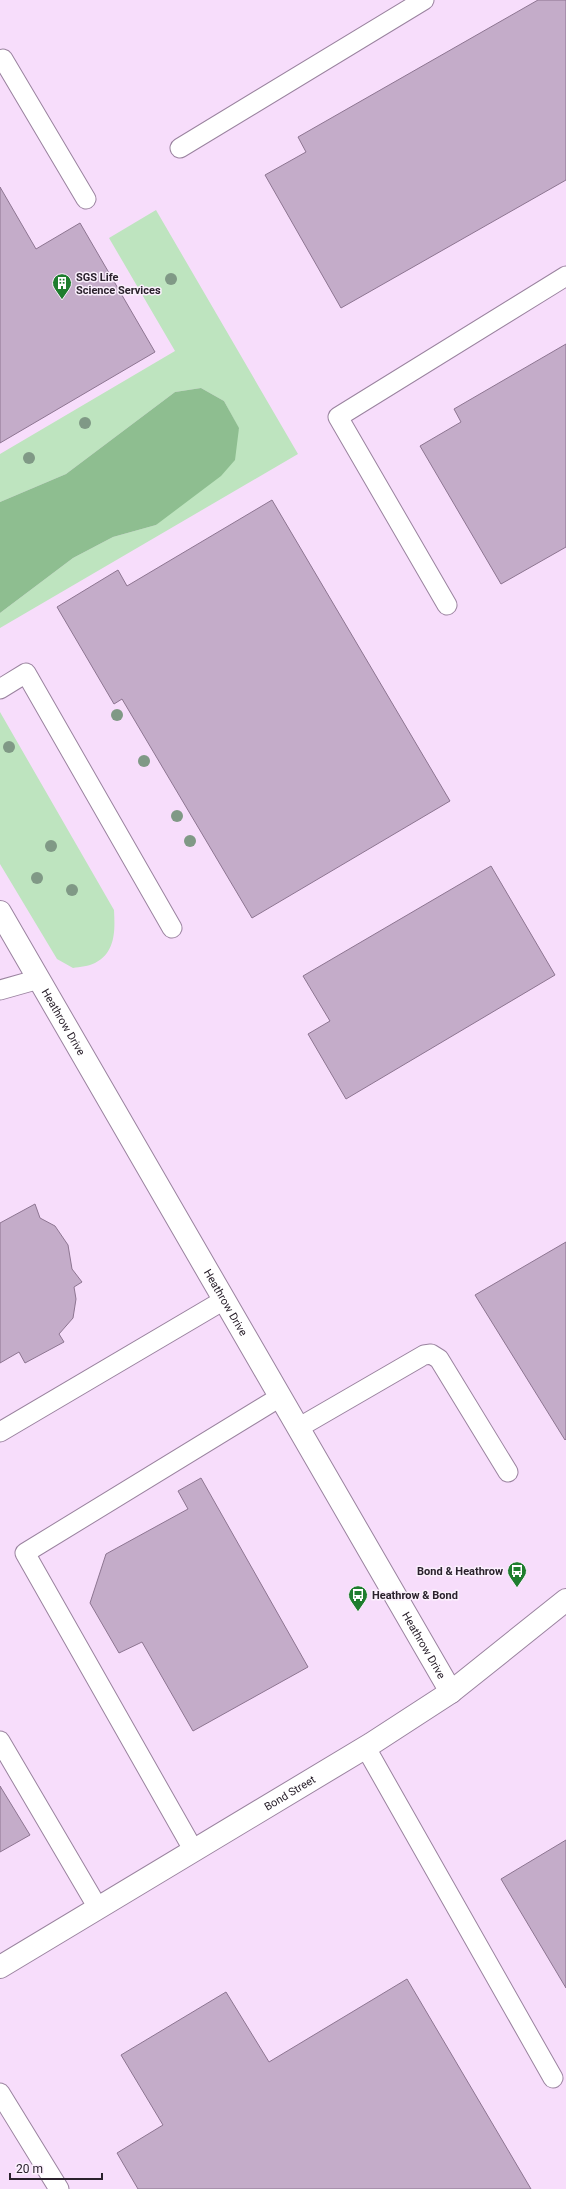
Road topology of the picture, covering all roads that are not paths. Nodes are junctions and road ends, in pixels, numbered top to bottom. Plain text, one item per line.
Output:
1 (424, 0) edge
2 (1, 58) edge
3 (180, 148) dead end
4 (86, 198) dead end
5 (566, 276) edge
6 (447, 605) dead end
7 (0, 689) edge
8 (0, 912) edge
9 (172, 928) dead end
10 (39, 979) junction
11 (0, 990) edge
12 (224, 1300) junction
13 (280, 1397) junction
14 (298, 1428) junction
15 (0, 1432) edge
16 (508, 1472) dead end
17 (566, 1600) edge
18 (451, 1692) junction
19 (0, 1741) edge
20 (366, 1748) junction
21 (194, 1851) junction
22 (98, 1908) junction
23 (0, 1968) edge
24 (553, 2078) dead end
25 (0, 2093) edge
26 (59, 2189) edge

1 - 3 lane
2 - 4 lane
5 - 6 lane
7 - 9 lane
8 - 10 street, Heathrow Drive
10 - 11 lane
10 - 12 street, Heathrow Drive
12 - 13 street, Heathrow Drive
12 - 15 lane
13 - 14 street, Heathrow Drive
13 - 21 lane
14 - 16 lane
14 - 18 street, Heathrow Drive
17 - 18 street, Bond Street
18 - 20 street, Bond Street
19 - 22 lane
20 - 21 street, Bond Street
20 - 24 lane
21 - 22 street, Bond Street
22 - 23 street, Bond Street
25 - 26 lane

